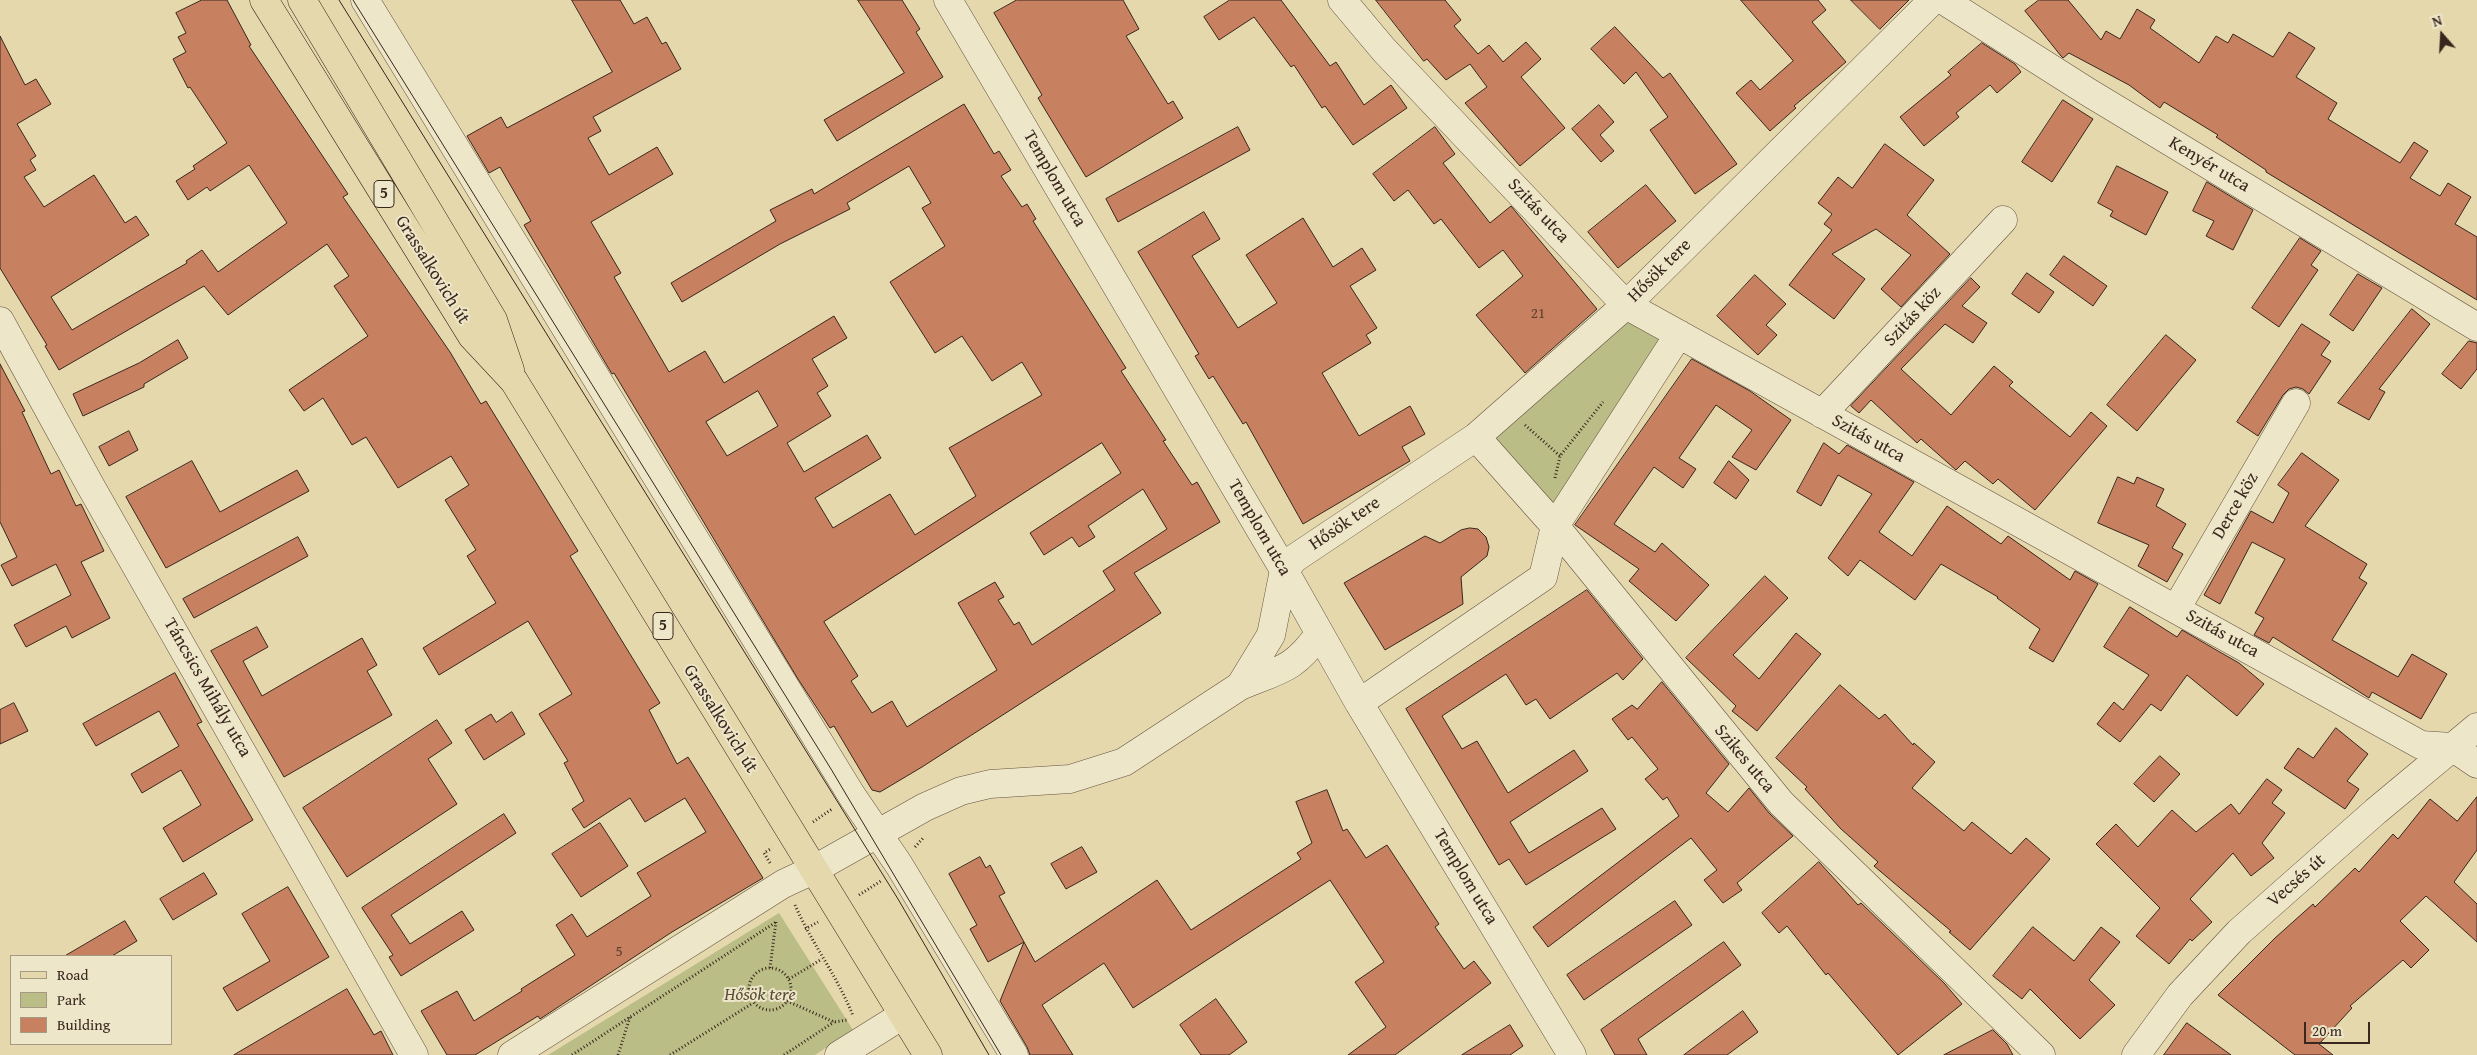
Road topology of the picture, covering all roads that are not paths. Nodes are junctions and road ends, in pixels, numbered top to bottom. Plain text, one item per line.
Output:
1 (264, 0) edge
2 (302, 0) edge
3 (365, 0) edge
4 (948, 0) edge
5 (1342, 0) edge
6 (1932, 0) edge
7 (1943, 0) edge
8 (2003, 220) dead end
9 (1626, 304) junction
10 (0, 321) edge
11 (2477, 327) edge
12 (1679, 334) junction
13 (514, 381) junction
14 (2296, 403) dead end
15 (1822, 414) junction
16 (1476, 437) junction
17 (1555, 526) junction
18 (1284, 570) junction
19 (2176, 609) junction
20 (1319, 634) junction
21 (1240, 686) junction
22 (1359, 703) junction
23 (2477, 727) edge
24 (2452, 747) junction
25 (2477, 764) edge
26 (877, 833) junction
27 (813, 870) junction
28 (902, 1015) junction
29 (414, 1055) edge
30 (512, 1055) edge
31 (839, 1055) edge
32 (928, 1055) edge
33 (1014, 1055) edge
34 (1572, 1055) edge
35 (2041, 1055) edge
36 (2136, 1055) edge

1 - 13 main road, Grassalkovich út / 5
2 - 13 main road, Grassalkovich út / 5
3 - 26 street
4 - 18 street, Templom utca
5 - 9 street, Szitás utca
6 - 9 street, Hősök tere
7 - 11 street, Kenyér utca
8 - 15 street, Szitás köz
9 - 12 street, Szitás utca
9 - 16 street, Hősök tere
10 - 29 street, Táncsics Mihály utca
12 - 15 street, Szitás utca
12 - 17 street
13 - 27 main road, Grassalkovich út / 5
14 - 19 street, Derce köz
15 - 19 street, Szitás utca
16 - 17 street, Szikes utca
16 - 18 street, Hősök tere
17 - 22 street
17 - 35 street, Szikes utca
18 - 20 street, Templom utca
18 - 21 street
19 - 24 street, Szitás utca
20 - 21 street
20 - 22 street, Templom utca
21 - 26 street
22 - 34 street, Templom utca
23 - 24 street, Vecsés út
24 - 25 street
24 - 36 street, Vecsés út
26 - 27 street
26 - 33 street
27 - 28 main road, Grassalkovich út / 5
27 - 30 street
28 - 31 street
28 - 32 main road, Grassalkovich út / 5

